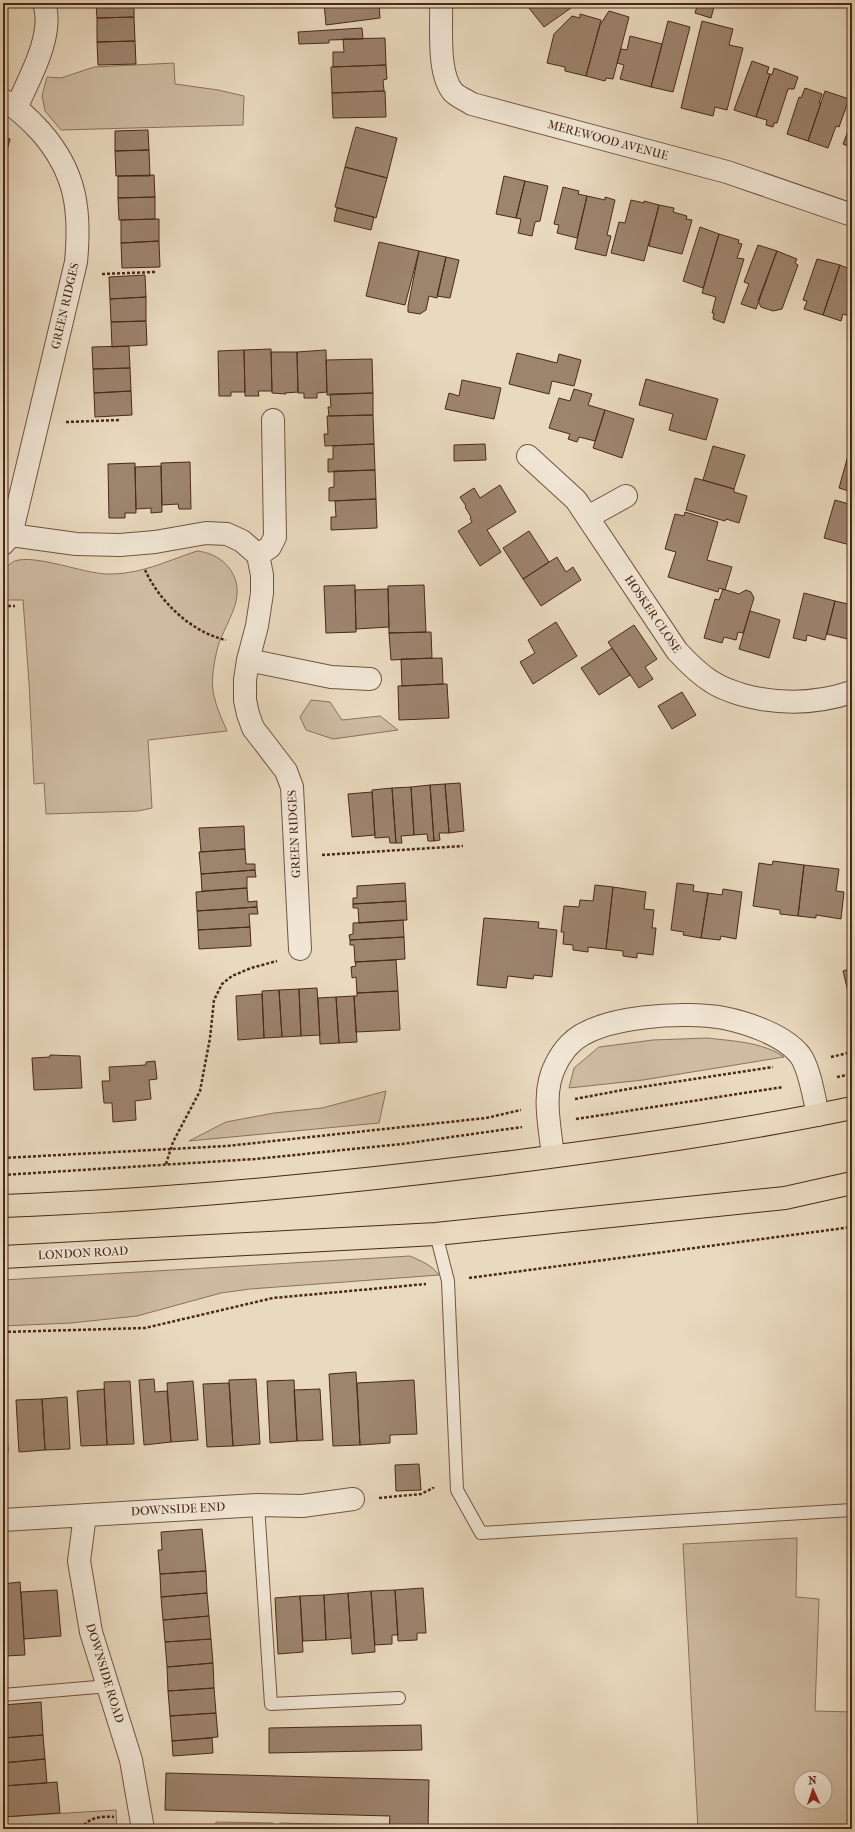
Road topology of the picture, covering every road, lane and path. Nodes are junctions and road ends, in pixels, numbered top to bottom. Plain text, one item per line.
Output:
1 (44, 3) edge
2 (441, 3) edge
3 (9, 104) edge
4 (852, 215) edge
5 (155, 272) dead end
6 (122, 273) dead end
7 (121, 420) dead end
8 (273, 420) dead end
9 (89, 422) dead end
10 (528, 456) dead end
11 (626, 496) dead end
12 (588, 517) junction
13 (7, 540) edge
14 (133, 544) junction
15 (258, 555) junction
16 (3, 606) edge
17 (14, 606) dead end
18 (249, 653) junction
19 (370, 678) dead end
20 (852, 692) edge
21 (463, 846) dead end
22 (296, 856) junction
23 (300, 949) joint
24 (852, 1052) edge
25 (807, 1073) junction
26 (852, 1074) edge
27 (852, 1108) edge
28 (549, 1113) junction
29 (818, 1116) junction
30 (171, 1149) junction
31 (553, 1156) junction
32 (3, 1158) edge
33 (166, 1164) junction
34 (3, 1175) edge
35 (852, 1183) edge
36 (3, 1206) edge
37 (852, 1226) edge
38 (436, 1234) junction
39 (3, 1257) edge
40 (448, 1281) junction
41 (424, 1284) junction
42 (424, 1292) dead end
43 (3, 1332) edge
44 (433, 1480) dead end
45 (352, 1499) joint
46 (258, 1505) junction
47 (852, 1510) edge
48 (85, 1515) junction
49 (3, 1520) edge
50 (109, 1686) junction
51 (3, 1695) edge
52 (399, 1698) dead end
53 (142, 1822) edge
54 (81, 1829) edge

1 - 3 street
2 - 4 street, MEREWOOD AVENUE
3 - 13 street, GREEN RIDGES
5 - 6 path
7 - 9 path
8 - 15 street
10 - 12 street, HOSKER CLOSE
11 - 12 street
12 - 20 street, HOSKER CLOSE
13 - 14 street, GREEN RIDGES
14 - 15 street, GREEN RIDGES
14 - 18 path
15 - 18 street, GREEN RIDGES
16 - 17 path
18 - 19 street
18 - 22 street, GREEN RIDGES
21 - 22 path
22 - 23 street, GREEN RIDGES
23 - 30 path
24 - 25 path
25 - 26 path
25 - 28 path
25 - 28 path
25 - 28 street
25 - 29 street
27 - 29 highway
28 - 30 path
28 - 31 street
28 - 33 path
29 - 31 highway
30 - 32 path
30 - 33 path
31 - 36 highway
33 - 34 path
35 - 38 highway, LONDON ROAD
37 - 40 path
38 - 39 highway, LONDON ROAD
38 - 40 lane
40 - 41 path
40 - 47 lane
41 - 42 path
41 - 43 path
44 - 45 path
45 - 46 street, DOWNSIDE END
46 - 48 street, DOWNSIDE END
46 - 52 lane
48 - 49 street, DOWNSIDE END
48 - 50 street, DOWNSIDE ROAD
50 - 51 lane
50 - 53 street, DOWNSIDE ROAD
53 - 54 path

